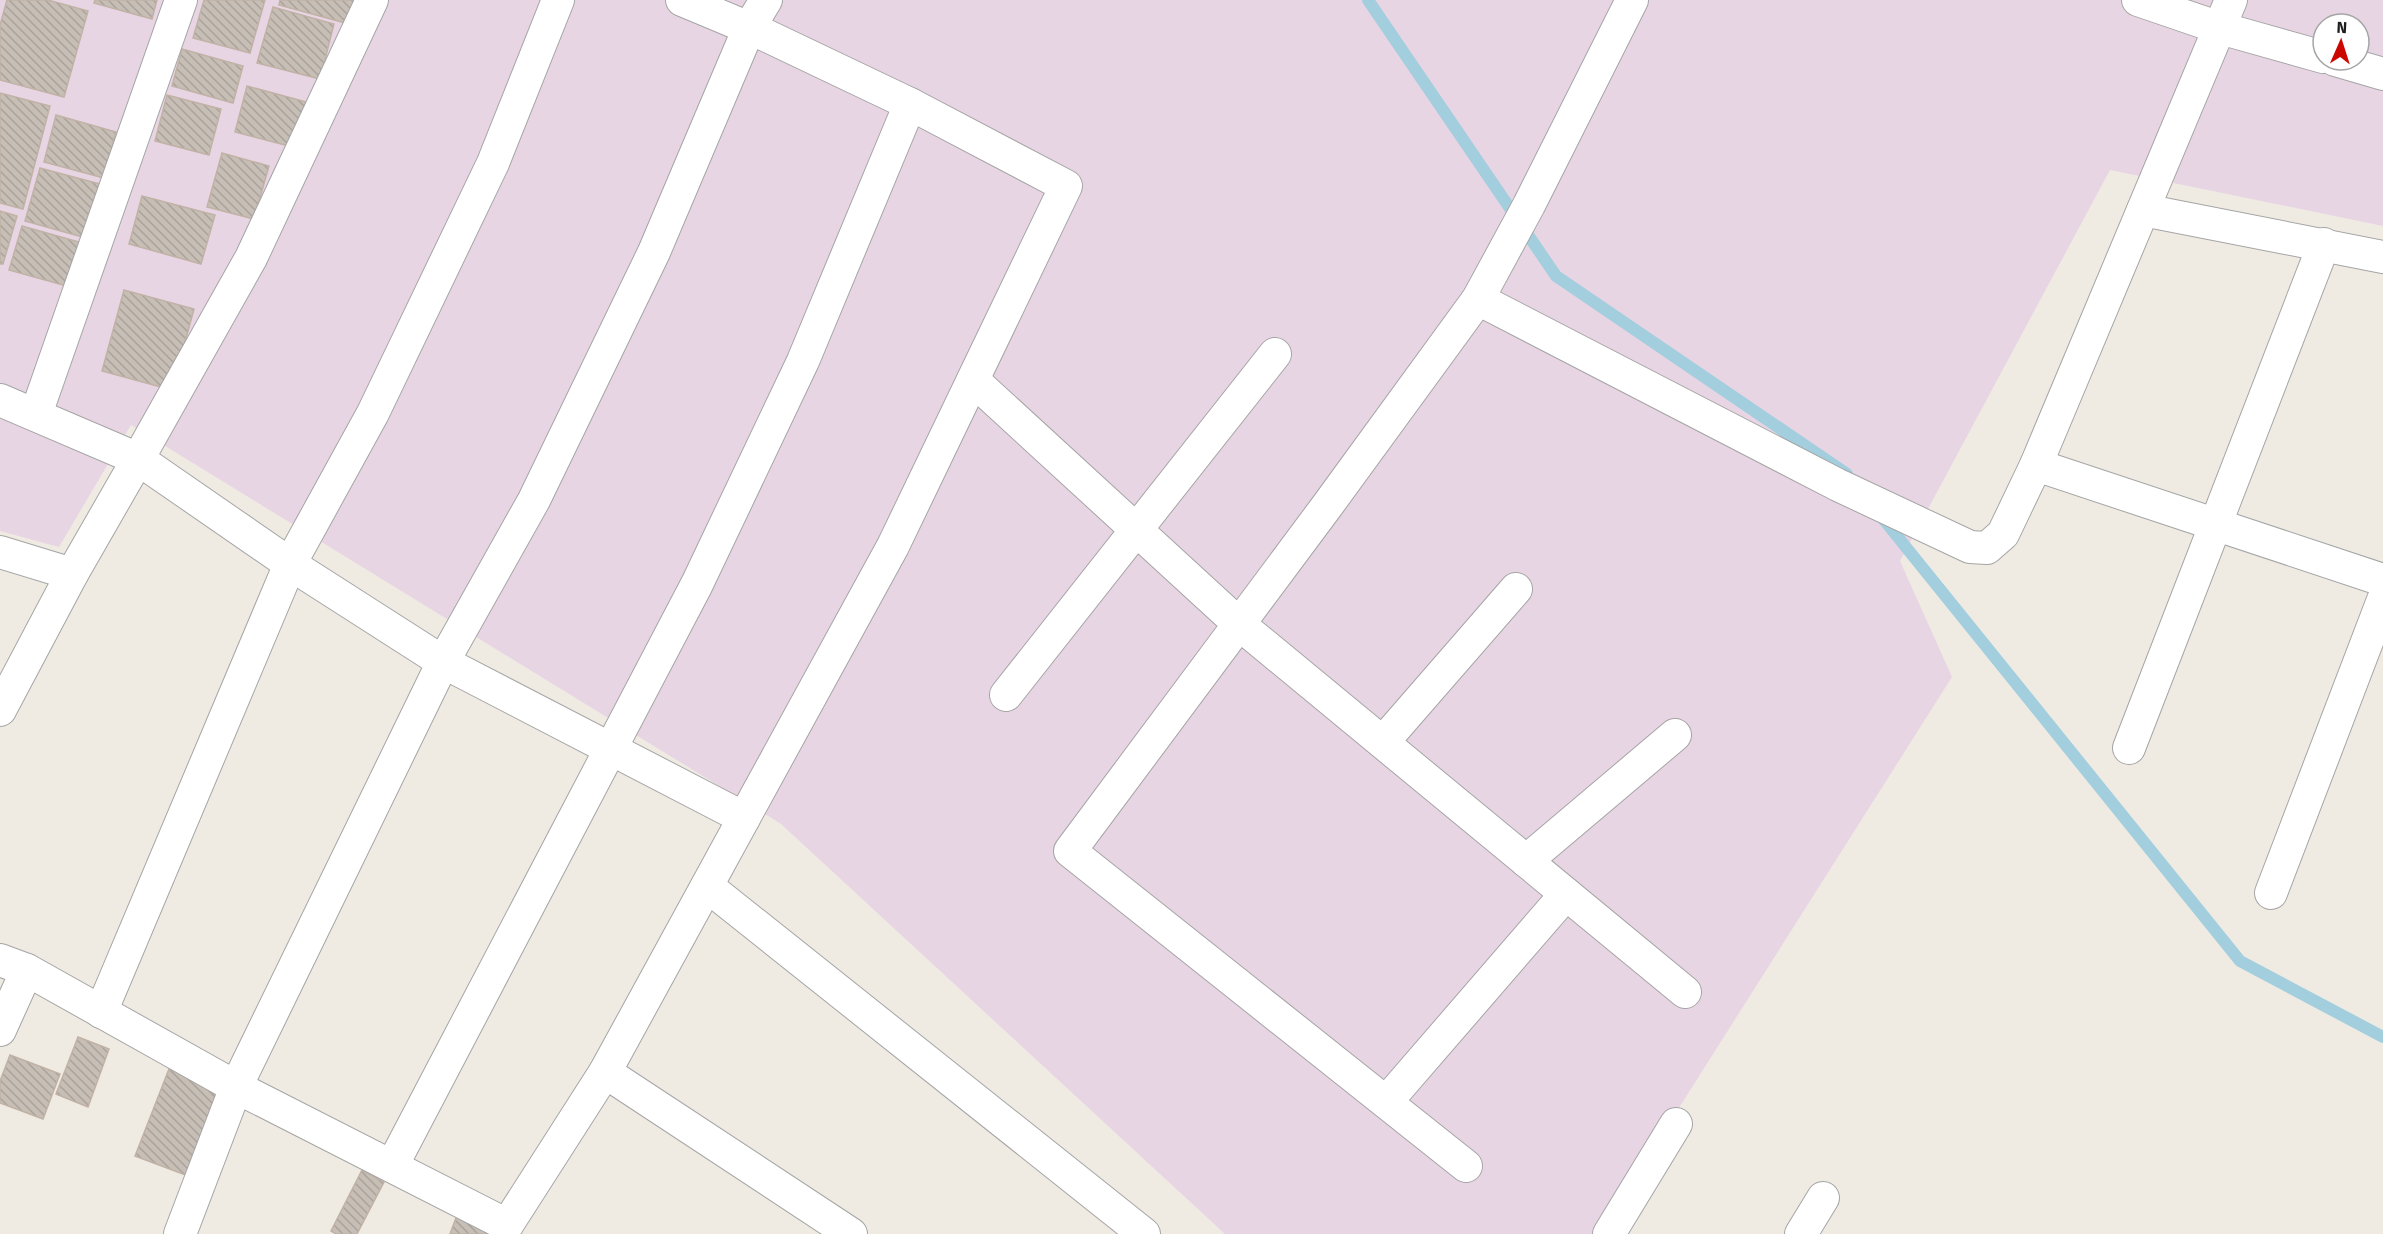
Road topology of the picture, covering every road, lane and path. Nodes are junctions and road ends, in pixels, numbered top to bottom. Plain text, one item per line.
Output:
1 (181, 0) edge
2 (372, 0) edge
3 (558, 0) edge
4 (682, 0) edge
5 (766, 0) edge
6 (1632, 0) edge
7 (2138, 0) edge
8 (2225, 14) edge
9 (749, 28) junction
10 (2311, 52) edge
11 (910, 105) junction
12 (2143, 210) junction
13 (2324, 244) junction
14 (2383, 257) edge
15 (1478, 299) junction
16 (1275, 354) dead end
17 (973, 380) junction
18 (0, 400) edge
19 (36, 414) junction
20 (138, 459) junction
21 (2036, 465) junction
22 (2215, 524) junction
23 (1136, 530) junction
24 (0, 552) edge
25 (290, 564) junction
26 (72, 574) junction
27 (2383, 580) edge
28 (1516, 589) dead end
29 (2383, 600) edge
30 (1239, 624) junction
31 (443, 662) junction
32 (1006, 695) dead end
33 (0, 710) edge
34 (1675, 735) dead end
35 (1383, 742) junction
36 (2129, 748) dead end
37 (610, 749) junction
38 (744, 818) junction
39 (1526, 861) junction
40 (707, 886) junction
41 (2271, 893) dead end
42 (1566, 894) junction
43 (13, 965) edge
44 (1685, 992) dead end
45 (101, 1012) junction
46 (0, 1030) edge
47 (605, 1072) junction
48 (236, 1087) junction
49 (1387, 1101) junction
50 (1676, 1124) dead end
51 (392, 1166) junction
52 (1466, 1166) dead end
53 (1823, 1198) dead end
54 (513, 1229) edge
55 (180, 1234) edge
56 (851, 1234) edge
57 (1144, 1234) edge
58 (1610, 1234) edge
59 (1801, 1234) edge

1 - 19 street
2 - 20 street
3 - 25 street
4 - 9 street
5 - 9 street
6 - 15 street
7 - 8 street
8 - 10 street
8 - 12 street
9 - 11 street
9 - 31 street
11 - 17 street
11 - 37 street
12 - 13 street
12 - 21 street
13 - 14 street
13 - 22 street
15 - 21 street
15 - 30 street
16 - 23 street
17 - 23 street
17 - 38 street
18 - 19 street
19 - 20 street
20 - 25 street
20 - 26 street
21 - 22 street
22 - 27 street
22 - 36 street
23 - 30 street
23 - 32 street
24 - 26 street
25 - 31 street
25 - 45 street
26 - 33 street
28 - 35 street
29 - 41 street
30 - 35 street
30 - 49 street
31 - 37 street
31 - 48 street
34 - 39 street
35 - 39 street
37 - 38 street
37 - 51 street
38 - 40 street
39 - 42 street
40 - 47 street
40 - 57 street
42 - 44 street
42 - 49 street
43 - 45 street
43 - 46 street
45 - 48 street
47 - 54 street
47 - 56 street
48 - 51 street
48 - 55 street
49 - 52 street
50 - 58 street
51 - 54 street
53 - 59 street

